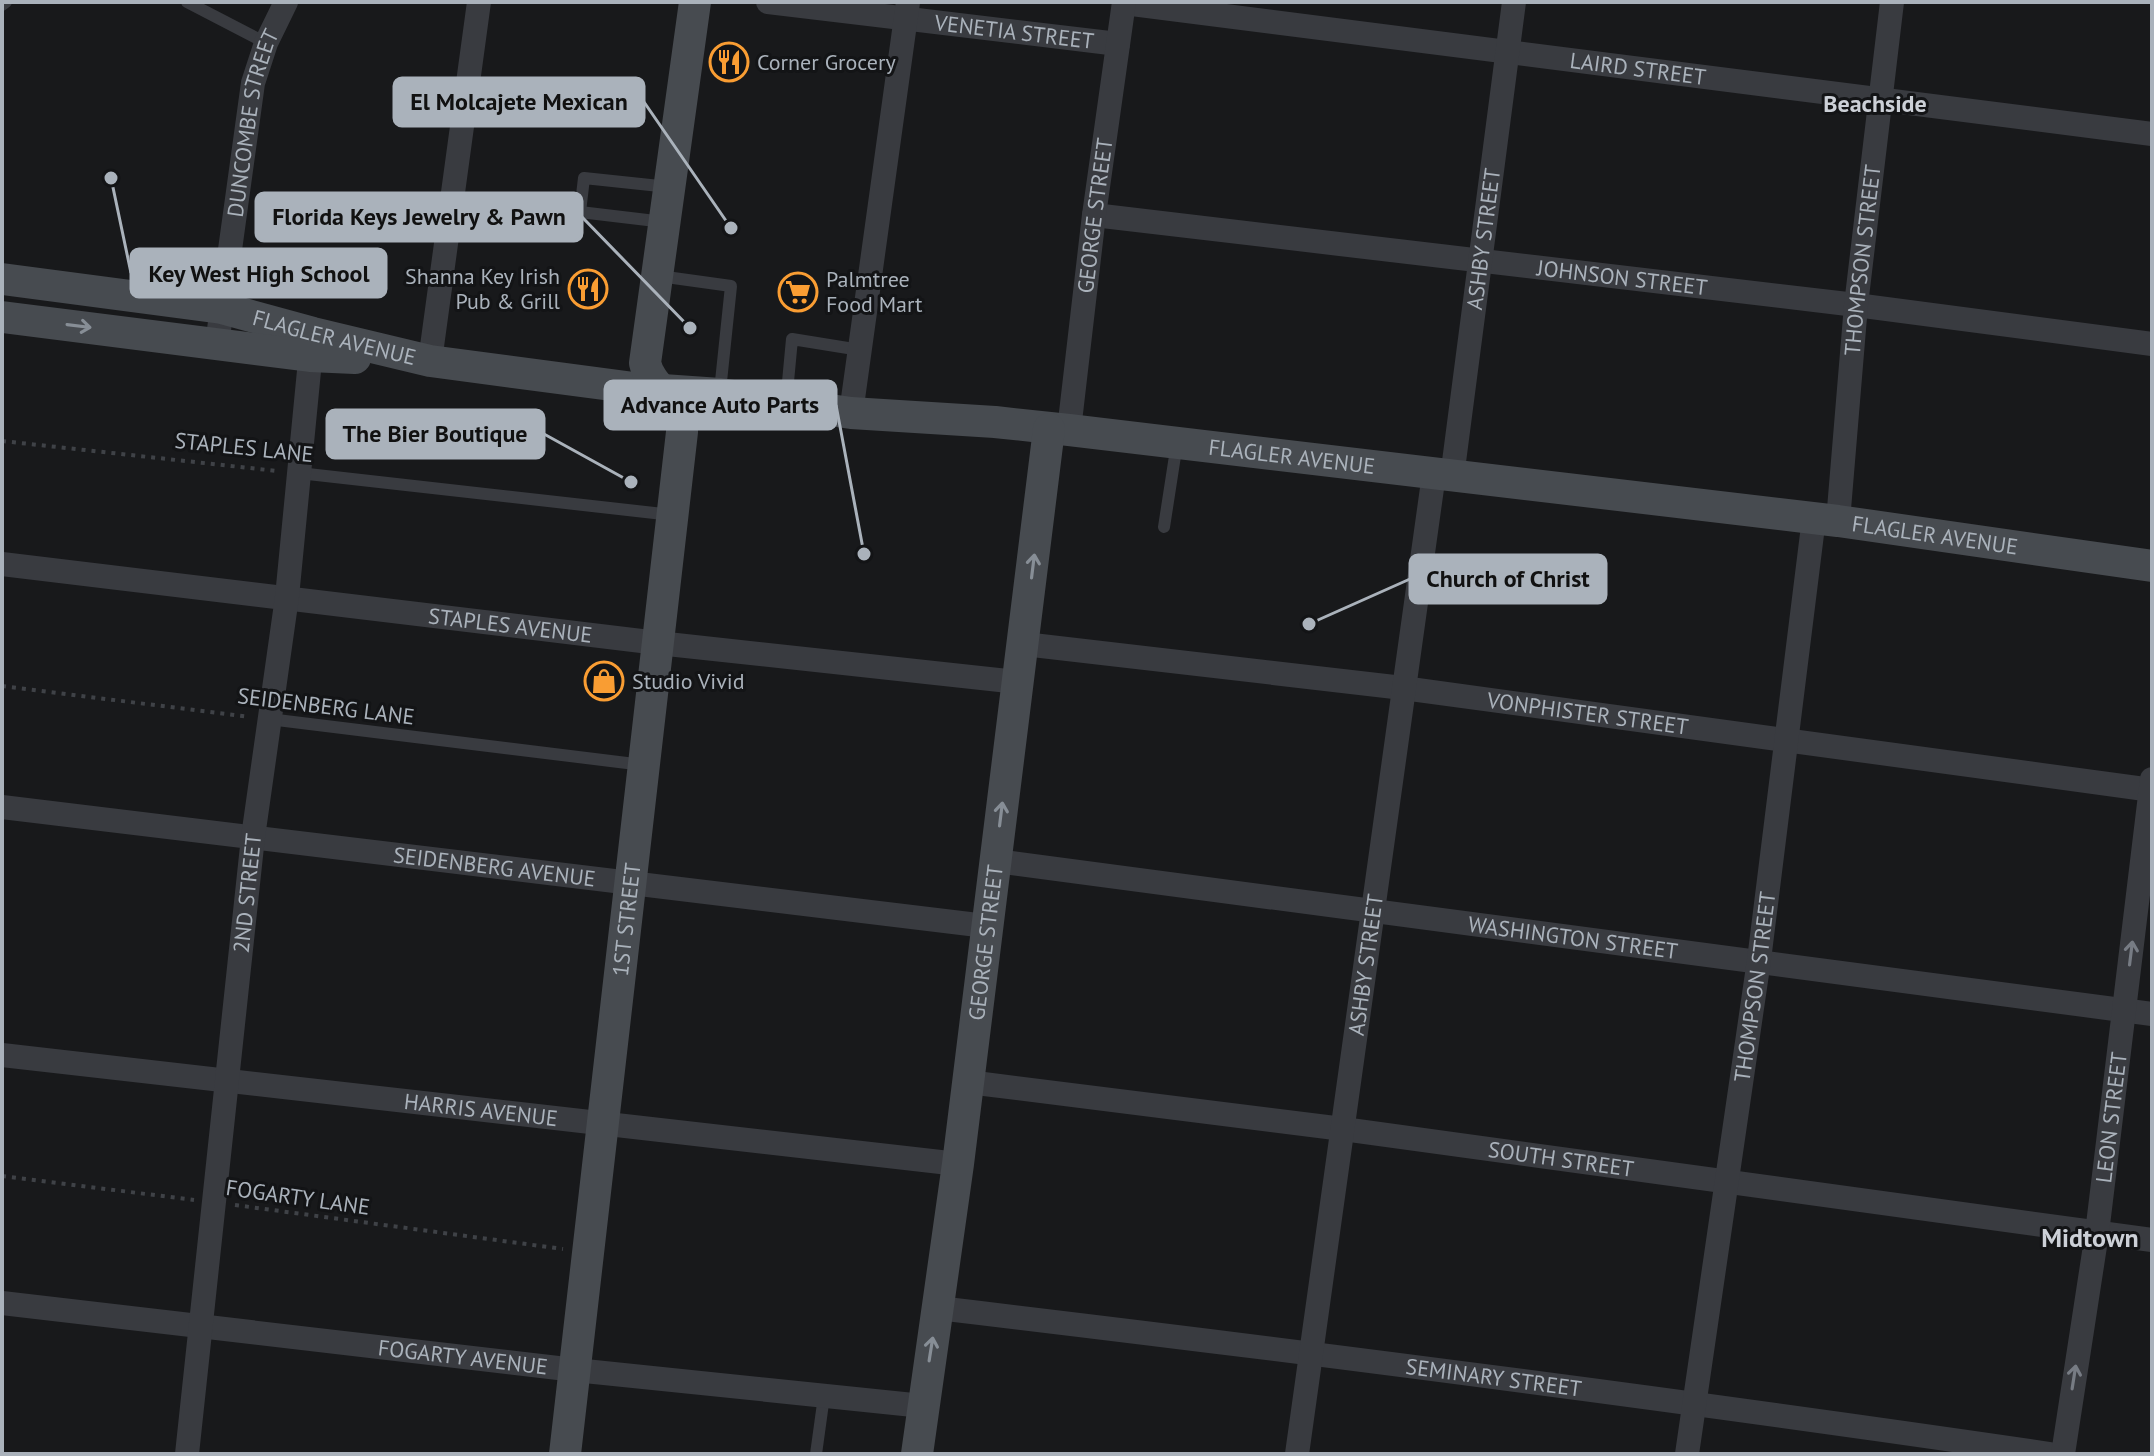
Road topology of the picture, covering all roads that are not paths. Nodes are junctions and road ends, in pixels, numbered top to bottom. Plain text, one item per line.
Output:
1 (187, 2) edge
2 (286, 2) edge
3 (479, 2) edge
4 (695, 2) edge
5 (768, 2) edge
6 (1124, 2) edge
7 (1514, 2) edge
8 (1892, 2) edge
9 (907, 11) edge
10 (266, 43) junction
11 (1118, 44) junction
12 (1508, 53) junction
13 (1881, 99) junction
14 (2152, 134) edge
15 (669, 187) junction
16 (1094, 215) junction
17 (664, 222) junction
18 (1479, 261) junction
19 (656, 276) junction
20 (2, 279) edge
21 (1856, 305) junction
22 (222, 308) junction
23 (2, 317) edge
24 (217, 344) junction
25 (2152, 344) edge
26 (312, 345) junction
27 (860, 350) junction
28 (430, 361) junction
29 (662, 390) junction
30 (720, 394) junction
31 (786, 403) junction
32 (851, 413) junction
33 (1059, 429) junction
34 (1177, 443) junction
35 (299, 473) junction
36 (1443, 476) junction
37 (672, 515) junction
38 (1826, 520) junction
39 (1164, 527) dead end
40 (2, 564) edge
41 (2152, 566) edge
42 (287, 597) junction
43 (658, 643) junction
44 (1024, 644) junction
45 (1018, 682) junction
46 (1403, 688) junction
47 (269, 719) junction
48 (1785, 740) junction
49 (645, 765) junction
50 (2151, 786) edge
51 (2, 807) edge
52 (253, 837) junction
53 (996, 861) junction
54 (632, 884) junction
55 (1374, 910) junction
56 (986, 926) junction
57 (1759, 960) junction
58 (2124, 1010) junction
59 (2152, 1014) edge
60 (2, 1055) edge
61 (968, 1082) junction
62 (228, 1083) junction
63 (604, 1124) junction
64 (1343, 1129) junction
65 (958, 1164) junction
66 (1726, 1181) junction
67 (2097, 1233) junction
68 (2152, 1240) edge
69 (2, 1303) edge
70 (938, 1308) junction
71 (202, 1327) junction
72 (1310, 1352) junction
73 (575, 1370) junction
74 (824, 1396) junction
75 (1694, 1402) junction
76 (923, 1406) junction
77 (187, 1454) edge
78 (565, 1454) edge
79 (816, 1454) edge
80 (917, 1454) edge
81 (1297, 1454) edge
82 (1687, 1454) edge
83 (2050, 1454) edge
84 (2063, 1454) edge

1 - 10 lane
2 - 10 street, DUNCOMBE STREET
3 - 28 street
4 - 15 street, 1ST STREET
5 - 9 street, VENETIA STREET
6 - 11 street, GEORGE STREET
6 - 12 street, LAIRD STREET
7 - 12 street, ASHBY STREET
8 - 13 street, THOMPSON STREET
9 - 11 street, VENETIA STREET
9 - 27 street
10 - 22 street, DUNCOMBE STREET
11 - 16 street, GEORGE STREET
12 - 13 street, LAIRD STREET
12 - 18 street, ASHBY STREET
13 - 14 street, LAIRD STREET
13 - 21 street, THOMPSON STREET
15 - 17 street, 1ST STREET
15 - 17 lane
16 - 18 street, JOHNSON STREET
16 - 33 street, GEORGE STREET
17 - 19 street, 1ST STREET
18 - 21 street, JOHNSON STREET
18 - 36 street, ASHBY STREET
19 - 29 street, 1ST STREET
19 - 30 lane
20 - 22 street, FLAGLER AVENUE
21 - 25 street, JOHNSON STREET
21 - 38 street, THOMPSON STREET
22 - 24 street, DUNCOMBE STREET
22 - 26 street, FLAGLER AVENUE
23 -> 24 street, FLAGLER AVENUE
24 - 26 street, FLAGLER AVENUE
26 - 28 street, FLAGLER AVENUE
26 - 35 street, 2ND STREET
27 - 31 lane
27 - 32 street
28 - 29 street, FLAGLER AVENUE
29 - 30 street, FLAGLER AVENUE
29 - 37 street, 1ST STREET
30 - 31 street, FLAGLER AVENUE
31 - 32 street, FLAGLER AVENUE
32 - 33 street, FLAGLER AVENUE
33 - 34 street, FLAGLER AVENUE
44 -> 33 street, GEORGE STREET
34 - 36 street, FLAGLER AVENUE
34 - 39 lane
35 - 37 lane, STAPLES LANE
35 - 42 street, 2ND STREET
36 - 38 street, FLAGLER AVENUE
36 - 46 street, ASHBY STREET
37 - 43 street, 1ST STREET
38 - 41 street, FLAGLER AVENUE
38 - 48 street, THOMPSON STREET
40 - 42 street, STAPLES AVENUE
42 - 43 street, STAPLES AVENUE
42 - 47 street, 2ND STREET
43 - 45 street, STAPLES AVENUE
43 - 49 street, 1ST STREET
44 - 45 street, GEORGE STREET
44 - 46 street, VONPHISTER STREET
53 -> 45 street, GEORGE STREET
46 - 48 street, VONPHISTER STREET
46 - 55 street, ASHBY STREET
47 - 49 lane, SEIDENBERG LANE
47 - 52 street, 2ND STREET
48 - 50 street, VONPHISTER STREET
48 - 57 street, THOMPSON STREET
49 - 54 street, 1ST STREET
58 -> 50 street, LEON STREET
51 - 52 street, SEIDENBERG AVENUE
52 - 54 street, SEIDENBERG AVENUE
52 - 62 street, 2ND STREET
53 - 55 street, WASHINGTON STREET
53 - 56 street, GEORGE STREET
54 - 56 street, SEIDENBERG AVENUE
54 - 63 street, 1ST STREET
55 - 57 street, WASHINGTON STREET
55 - 64 street, ASHBY STREET
56 - 61 street, GEORGE STREET
57 - 58 street, WASHINGTON STREET
57 - 66 street, THOMPSON STREET
58 - 59 street, WASHINGTON STREET
58 - 67 street, LEON STREET
60 - 62 street, HARRIS AVENUE
61 - 64 street, SOUTH STREET
61 - 65 street, GEORGE STREET
62 - 63 street, HARRIS AVENUE
62 - 71 street, 2ND STREET
63 - 65 street, HARRIS AVENUE
63 - 73 street, 1ST STREET
64 - 66 street, SOUTH STREET
64 - 72 street, ASHBY STREET
65 - 70 street, GEORGE STREET
66 - 67 street, SOUTH STREET
66 - 75 street, THOMPSON STREET
67 - 68 street, SOUTH STREET
84 -> 67 street, LEON STREET
69 - 71 street, FOGARTY AVENUE
70 - 72 street, SEMINARY STREET
76 -> 70 street, GEORGE STREET
71 - 73 street, FOGARTY AVENUE
71 - 77 street, 2ND STREET
72 - 75 street, SEMINARY STREET
72 - 81 street, ASHBY STREET
73 - 74 street, FOGARTY AVENUE
73 - 78 street, 1ST STREET
74 - 76 street, FOGARTY AVENUE
74 - 79 lane
75 - 82 street, THOMPSON STREET
75 - 83 street, SEMINARY STREET
76 - 80 street, GEORGE STREET

